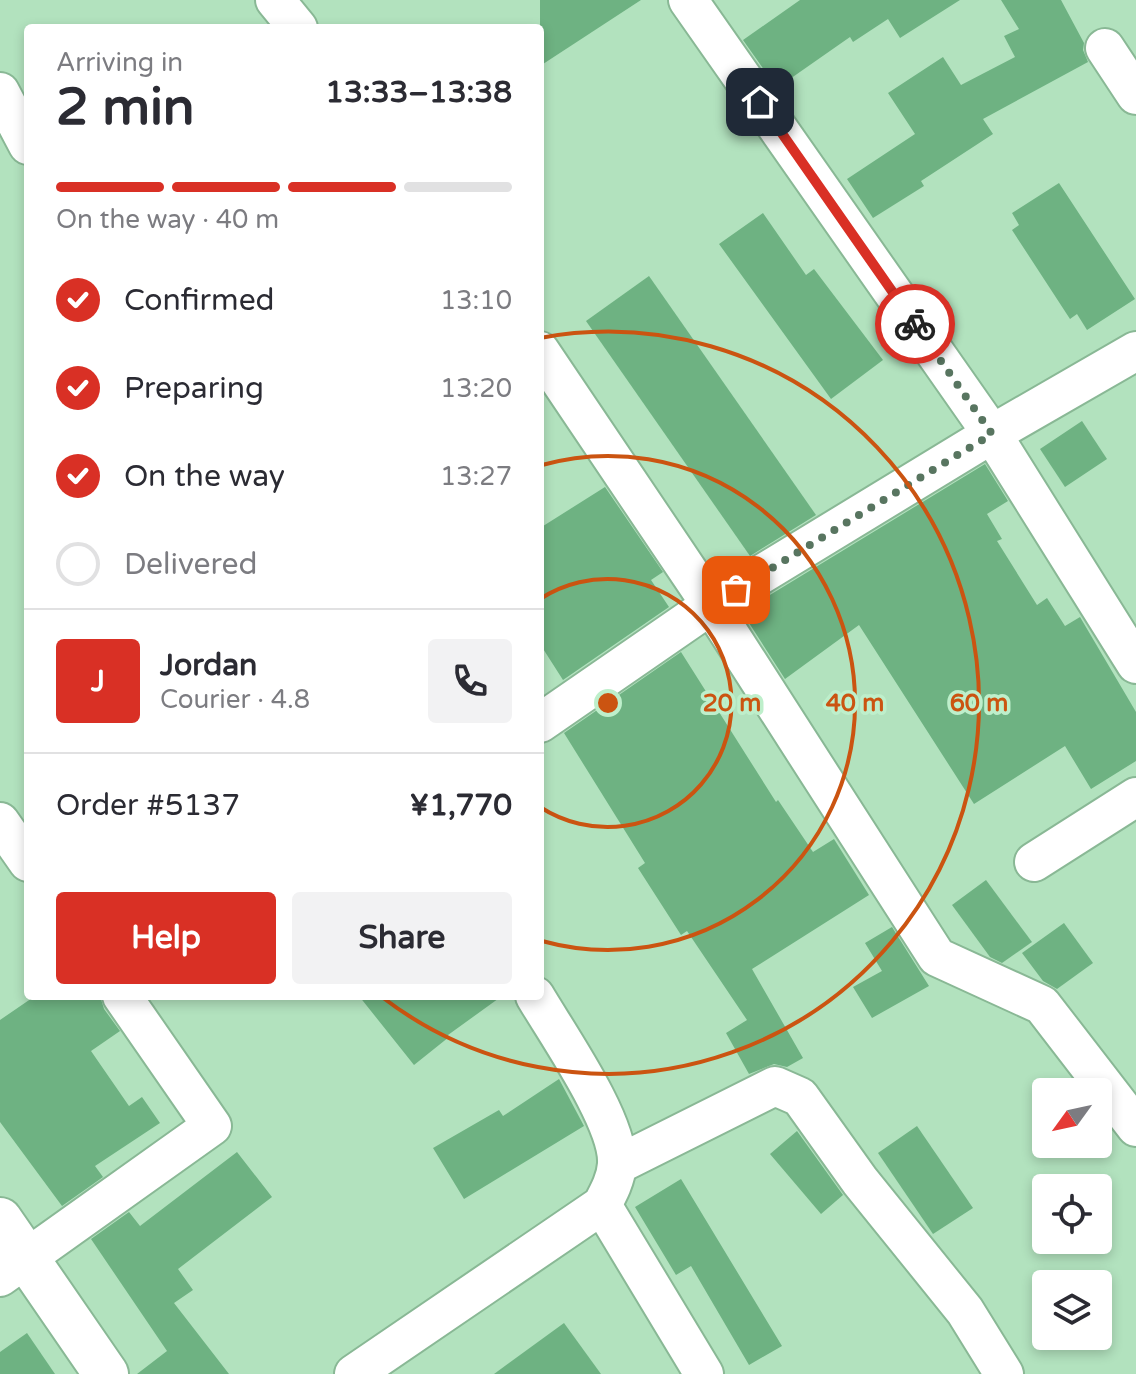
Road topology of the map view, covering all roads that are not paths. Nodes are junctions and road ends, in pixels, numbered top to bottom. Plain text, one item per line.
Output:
1 (275, 0) edge
2 (688, 0) edge
3 (295, 24) edge
4 (1105, 48) dead end
5 (0, 92) edge
6 (1136, 95) edge
7 (24, 137) edge
8 (1136, 351) edge
9 (544, 357) edge
10 (992, 434) junction
11 (711, 605) junction
12 (1136, 664) edge
13 (544, 720) edge
14 (1136, 797) edge
15 (0, 822) edge
16 (24, 856) edge
17 (1034, 862) dead end
18 (125, 1000) edge
19 (537, 1000) edge
20 (1136, 1127) edge
21 (617, 1165) junction
22 (602, 1205) junction
23 (0, 1220) edge
24 (13, 1268) edge
25 (106, 1374) edge
26 (354, 1374) edge
27 (704, 1374) edge
28 (1004, 1374) edge

1 - 3 street
2 - 10 street
4 - 6 street
5 - 7 street
8 - 10 street
9 - 11 street
10 - 11 street
10 - 12 street
11 - 13 street
11 - 20 street
14 - 17 street
15 - 16 street
18 - 24 street
19 - 21 street
21 - 22 street
21 - 28 street
22 - 26 street
22 - 27 street
23 - 24 street
24 - 25 street

